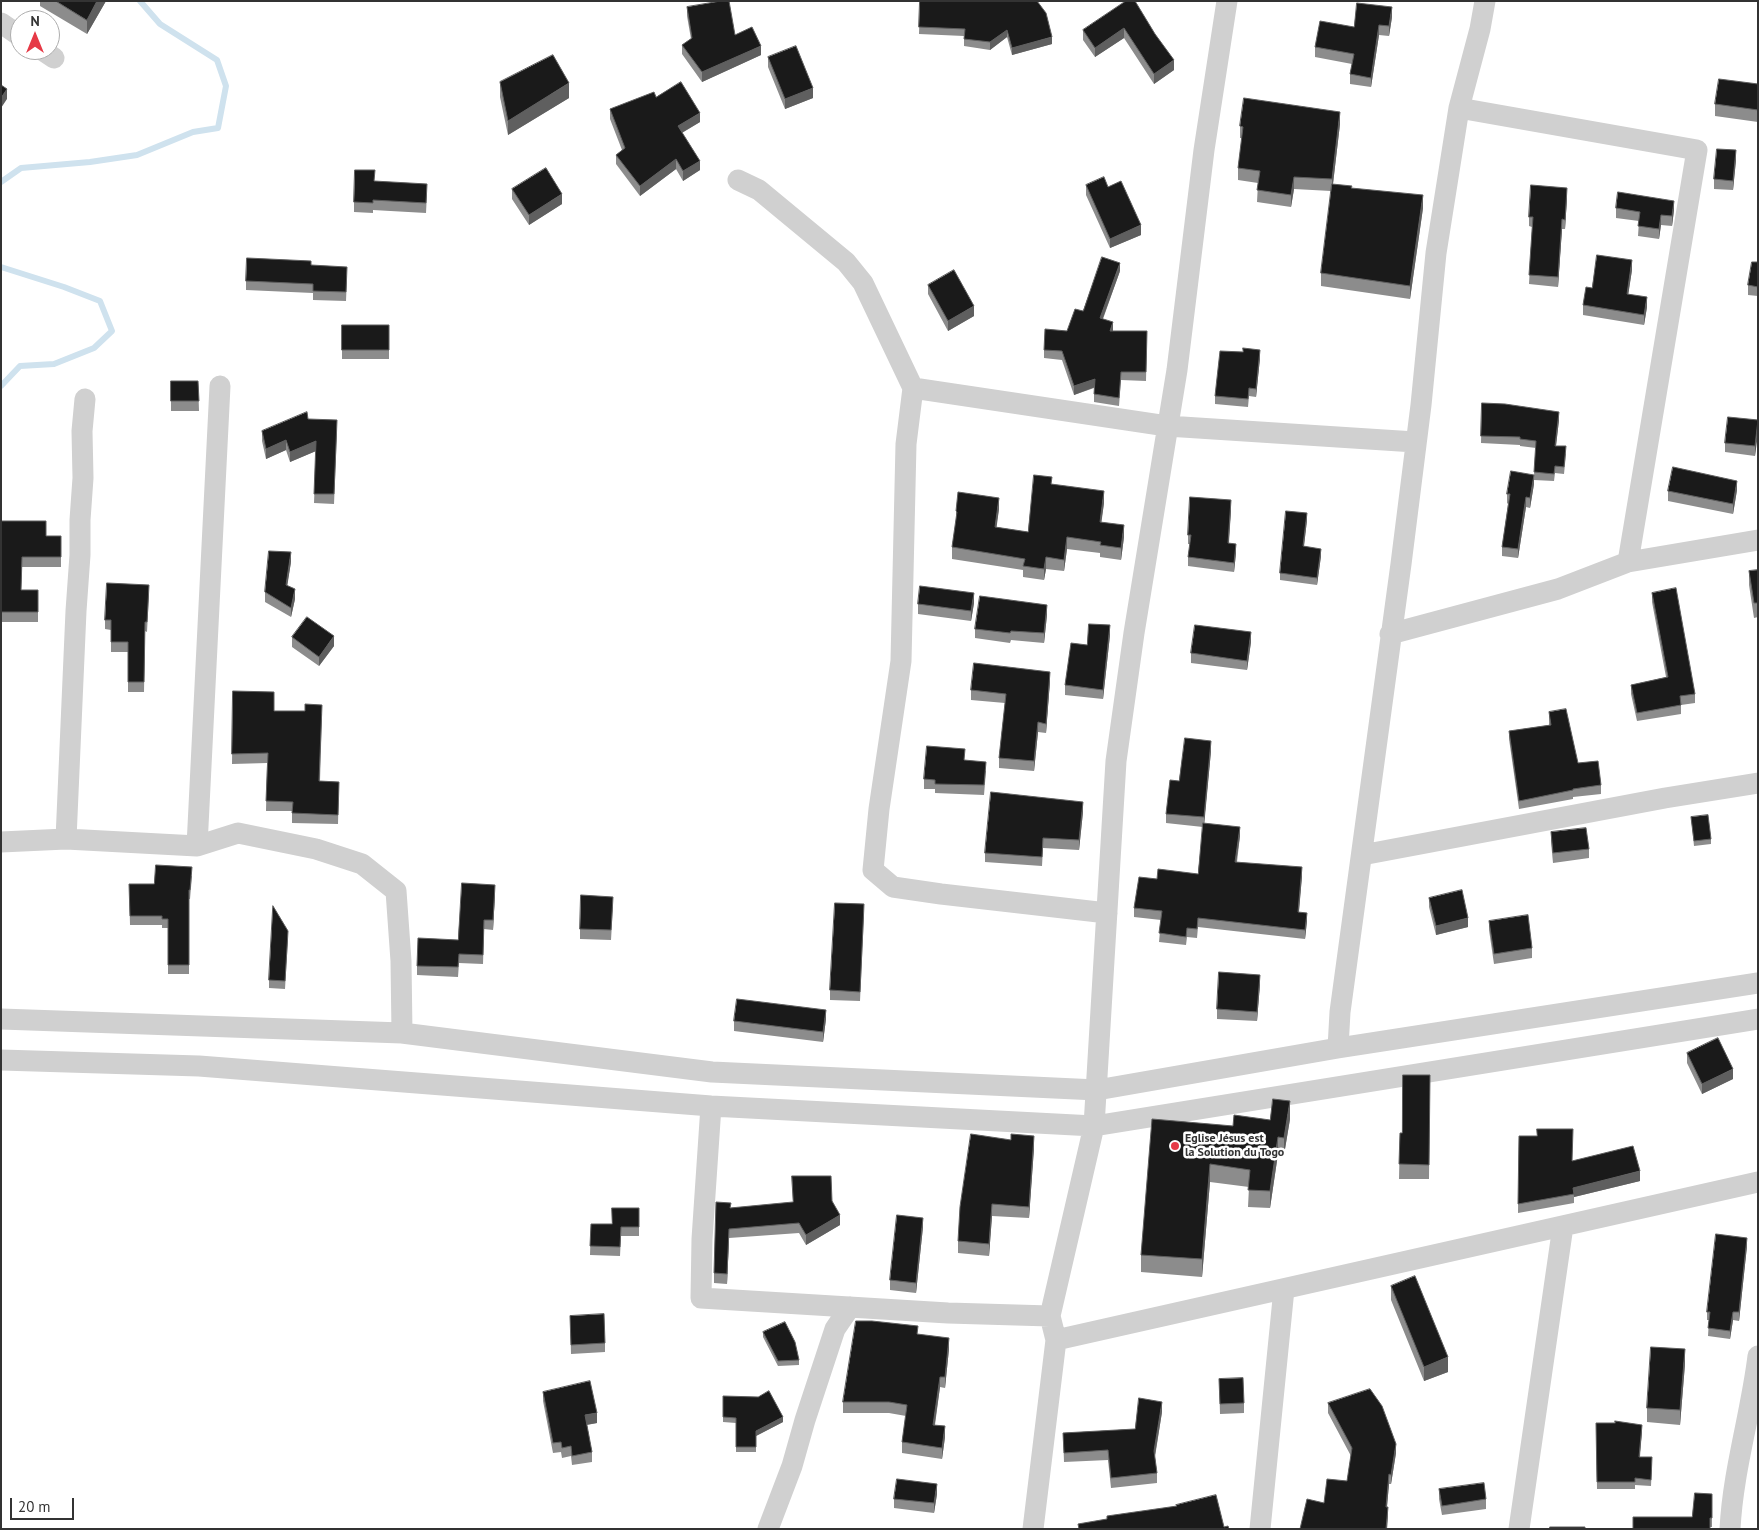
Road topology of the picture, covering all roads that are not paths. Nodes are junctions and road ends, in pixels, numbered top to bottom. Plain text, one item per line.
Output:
1 (1227, 1) edge
2 (1485, 1) edge
3 (1460, 108) junction
4 (738, 180) dead end
5 (220, 386) dead end
6 (913, 388) junction
7 (85, 399) dead end
8 (1167, 426) junction
9 (1415, 442) junction
10 (1758, 540) edge
11 (1628, 562) junction
12 (1390, 634) junction
13 (1758, 783) edge
14 (66, 839) junction
15 (1, 842) edge
16 (197, 846) junction
17 (1362, 855) junction
18 (1106, 913) junction
19 (1758, 983) edge
20 (1, 1019) edge
21 (1758, 1019) edge
22 (402, 1033) junction
23 (1338, 1048) junction
24 (1, 1060) edge
25 (1097, 1090) junction
26 (711, 1106) junction
27 (1094, 1126) junction
28 (1758, 1182) edge
29 (1563, 1226) junction
30 (1284, 1289) junction
31 (850, 1307) junction
32 (1050, 1316) junction
33 (1056, 1340) junction
34 (1758, 1356) edge
35 (1756, 1383) edge
36 (768, 1529) edge
37 (1033, 1529) edge
38 (1260, 1529) edge
39 (1519, 1529) edge
40 (1730, 1529) edge

1 - 8 street
2 - 3 street
3 - 9 street
3 - 11 street
4 - 6 street
5 - 16 street
6 - 8 street
6 - 18 street
7 - 14 street
8 - 9 street
8 - 18 street
9 - 12 street
10 - 11 street
11 - 12 street
12 - 17 street
13 - 17 street
14 - 15 street
14 - 16 street
16 - 22 street
17 - 23 street
18 - 25 street
19 - 23 street
20 - 22 street
21 - 27 street
22 - 25 street
23 - 25 street
24 - 26 street
25 - 27 street
26 - 27 street
26 - 31 street
27 - 32 street
28 - 29 street
29 - 30 street
29 - 39 street
30 - 33 street
30 - 38 street
31 - 32 street
31 - 36 street
32 - 33 street
33 - 37 street
34 - 35 street
35 - 40 street

